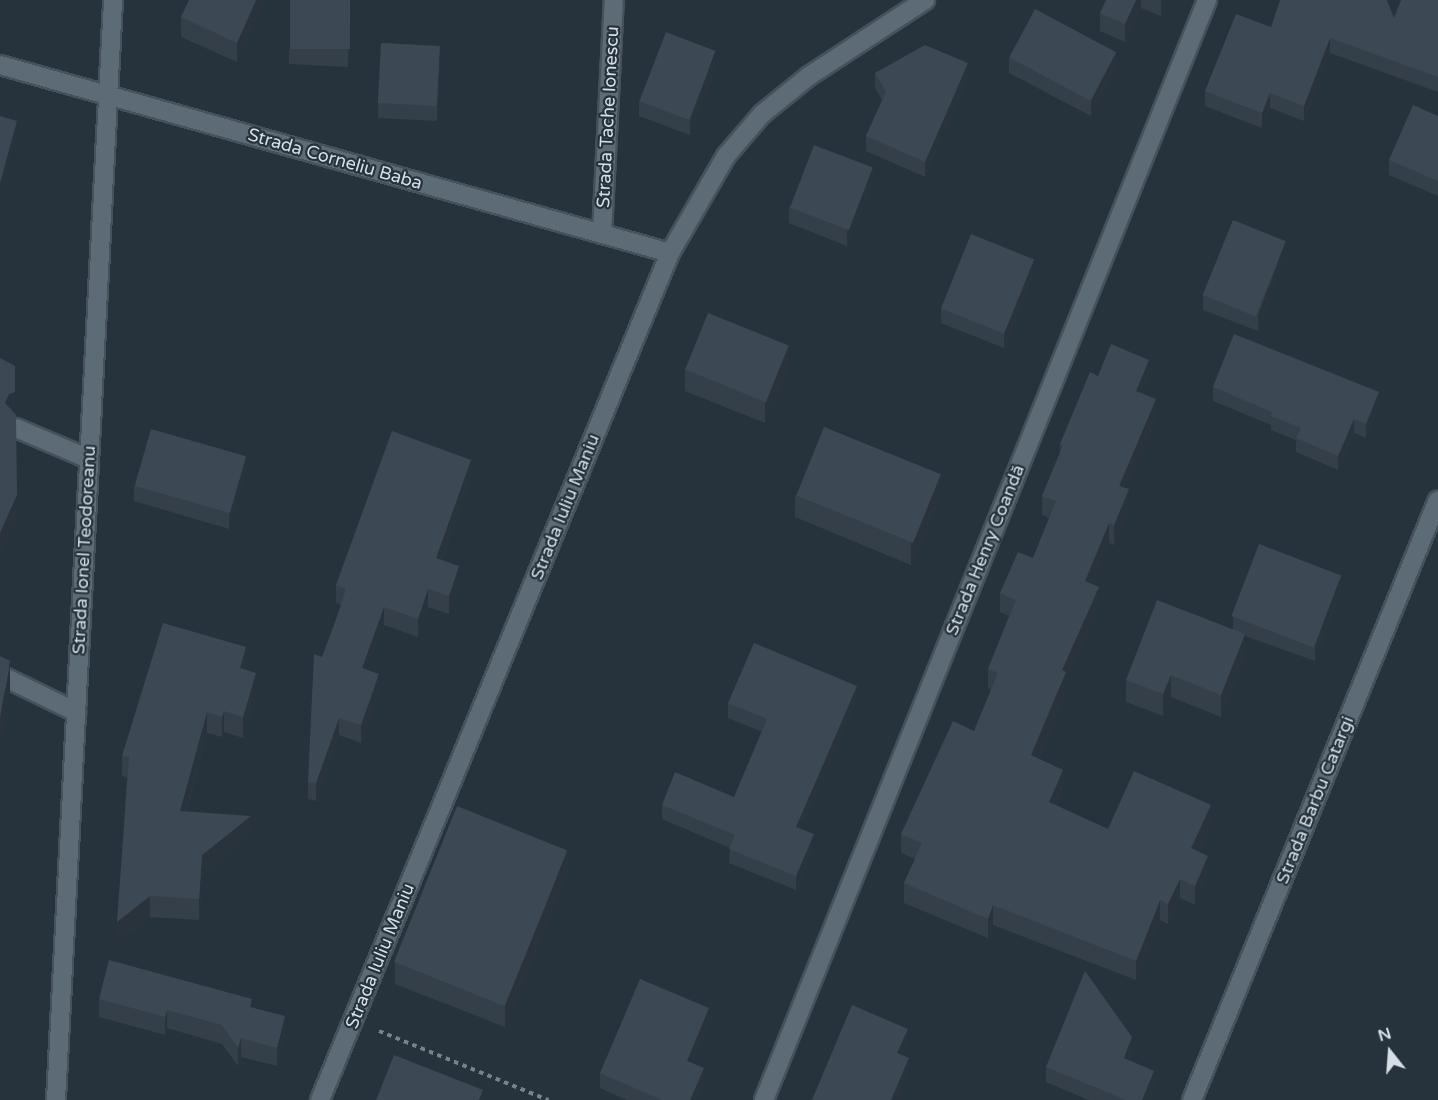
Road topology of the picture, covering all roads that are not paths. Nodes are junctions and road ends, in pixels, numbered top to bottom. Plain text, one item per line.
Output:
1 (113, 0) edge
2 (614, 0) edge
3 (925, 0) edge
4 (1207, 0) edge
5 (0, 65) edge
6 (107, 95) junction
7 (602, 234) junction
8 (670, 253) junction
9 (16, 428) edge
10 (89, 459) junction
11 (1438, 500) edge
12 (0, 675) edge
13 (76, 712) junction
14 (56, 1100) edge
15 (320, 1100) edge
16 (764, 1100) edge
17 (1192, 1100) edge

1 - 6 street, Strada Ionel Teodoreanu
2 - 7 street, Strada Tache Ionescu
3 - 8 street, Strada Iuliu Maniu
4 - 16 street, Strada Henry Coandă
5 - 6 street, Strada Corneliu Baba
6 - 7 street, Strada Corneliu Baba
6 - 10 street, Strada Ionel Teodoreanu
7 - 8 street, Strada Corneliu Baba
8 - 15 street, Strada Iuliu Maniu
9 - 10 street
10 - 13 street, Strada Ionel Teodoreanu
11 - 17 street, Strada Barbu Catargi
12 - 13 street
13 - 14 street, Strada Ionel Teodoreanu

